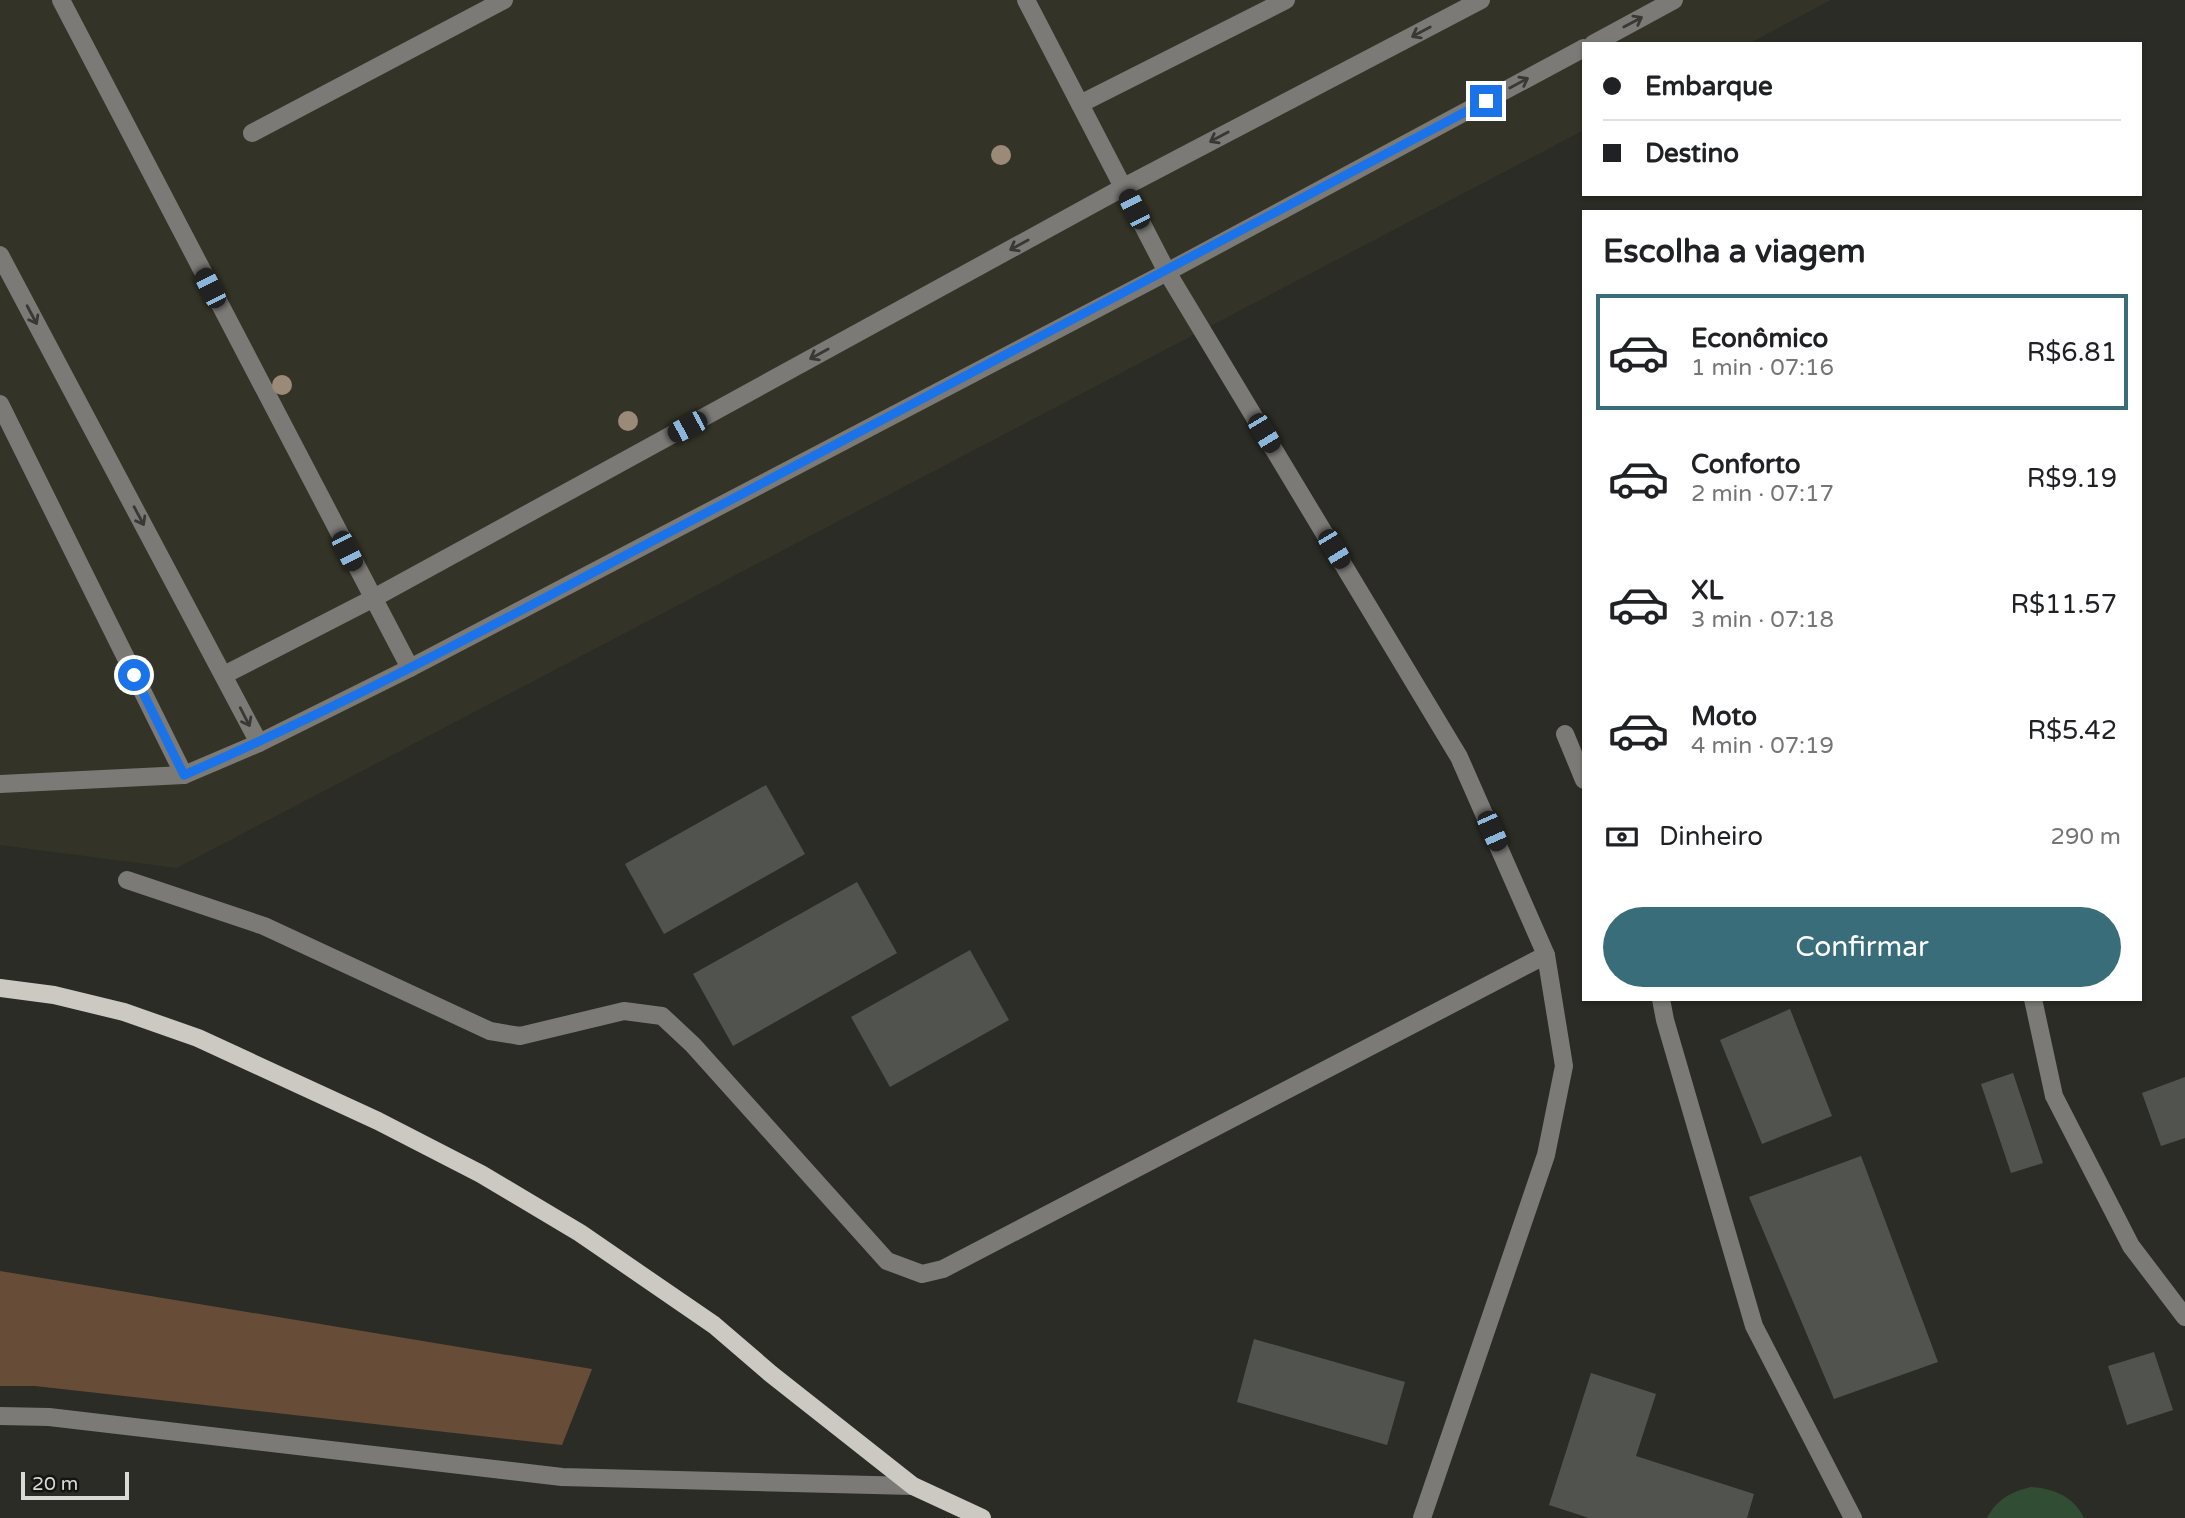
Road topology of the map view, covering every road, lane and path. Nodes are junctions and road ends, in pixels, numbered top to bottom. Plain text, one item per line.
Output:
1 (61, 0) edge
2 (503, 0) edge
3 (1026, 0) edge
4 (1286, 0) edge
5 (1481, 0) edge
6 (1674, 0) edge
7 (1597, 42) edge
8 (1582, 49) edge
9 (1080, 104) junction
10 (252, 133) dead end
11 (1124, 187) junction
12 (0, 255) edge
13 (1167, 272) junction
14 (0, 404) edge
15 (5, 427) edge
16 (372, 599) junction
17 (410, 668) junction
18 (224, 675) junction
19 (1565, 734) dead end
20 (259, 743) junction
21 (184, 775) junction
22 (1582, 775) edge
23 (0, 784) edge
24 (127, 880) dead end
25 (1546, 955) junction
26 (0, 988) edge
27 (1661, 1001) edge
28 (2033, 1001) edge
29 (2185, 1317) edge
30 (0, 1416) edge
31 (913, 1486) junction
32 (982, 1518) edge
33 (1422, 1518) edge
34 (1853, 1518) edge

1 - 16 street
2 - 10 street
3 - 9 street
4 - 9 street
5 -> 11 street
7 -> 6 street
13 -> 8 street
9 - 11 street
11 - 13 street
11 -> 16 street
12 -> 18 street
13 - 17 street
13 - 25 street
14 - 15 street
15 - 21 street
16 - 17 street
16 - 18 street
17 - 20 street
18 -> 20 street
19 - 22 street
20 - 21 street
21 - 23 street
24 - 25 street
25 - 33 street
26 - 31 main road
27 - 34 street
28 - 29 street
30 - 31 street
31 - 32 main road

